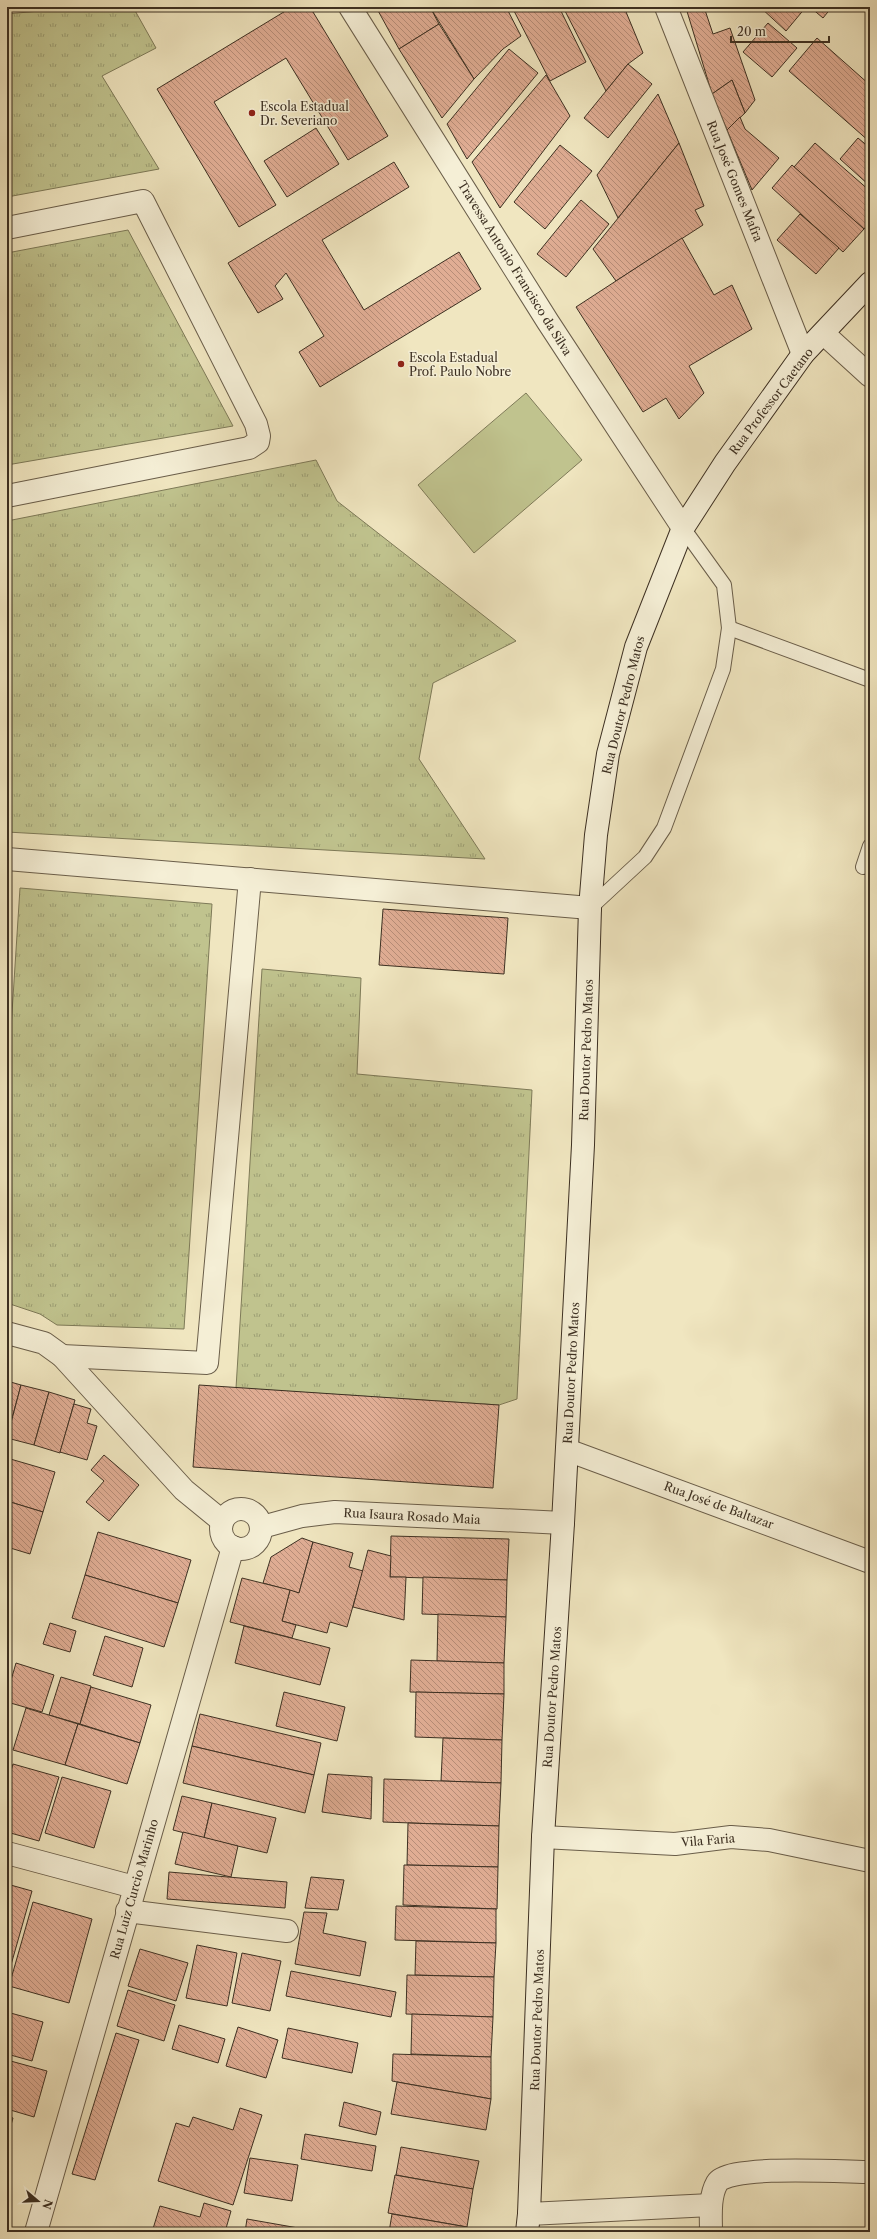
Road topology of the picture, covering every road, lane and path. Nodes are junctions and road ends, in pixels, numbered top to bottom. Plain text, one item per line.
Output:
1 (350, 7) edge
2 (666, 7) edge
3 (7, 228) edge
4 (870, 283) edge
5 (824, 334) junction
6 (803, 354) junction
7 (870, 376) edge
8 (7, 496) edge
9 (684, 528) junction
10 (729, 628) junction
11 (870, 680) edge
12 (870, 846) edge
13 (7, 858) edge
14 (863, 867) dead end
15 (250, 879) junction
16 (590, 908) junction
17 (7, 1332) edge
18 (62, 1356) junction
19 (567, 1450) junction
20 (222, 1521) junction
21 (563, 1523) junction
22 (262, 1527) junction
23 (232, 1547) junction
24 (870, 1562) edge
25 (544, 1838) junction
26 (7, 1853) edge
27 (870, 1861) edge
28 (134, 1887) junction
29 (127, 1911) junction
30 (287, 1931) dead end
31 (870, 2172) edge
32 (713, 2196) junction
33 (528, 2223) edge
34 (36, 2232) edge
35 (711, 2232) edge

1 - 9 street, Travessa Antonio Francisco da Silva
2 - 6 street, Rua José Gomes Mafra
3 - 8 street
4 - 5 street, Rua Professor Caetano
5 - 6 street, Rua Professor Caetano
5 - 7 street
6 - 9 street, Rua Professor Caetano
9 - 10 lane
9 - 16 street, Rua Doutor Pedro Matos
10 - 11 lane
10 - 16 lane
12 - 14 lane
13 - 15 street
15 - 16 street
15 - 18 street
16 - 19 street, Rua Doutor Pedro Matos
17 - 18 street
18 - 20 street
19 - 21 street, Rua Doutor Pedro Matos
19 - 24 street, Rua José de Baltazar
20 - 22 street
20 - 23 street
21 - 22 street, Rua Isaura Rosado Maia
21 - 25 street, Rua Doutor Pedro Matos
22 - 23 street
23 - 28 street, Rua Luiz Curcio Marinho
25 - 27 street, Vila Faria
25 - 33 street, Rua Doutor Pedro Matos
26 - 28 street
28 - 29 street, Rua Luiz Curcio Marinho
29 - 30 street
29 - 34 street, Rua Luiz Curcio Marinho
31 - 32 street
32 - 33 street
32 - 35 street

